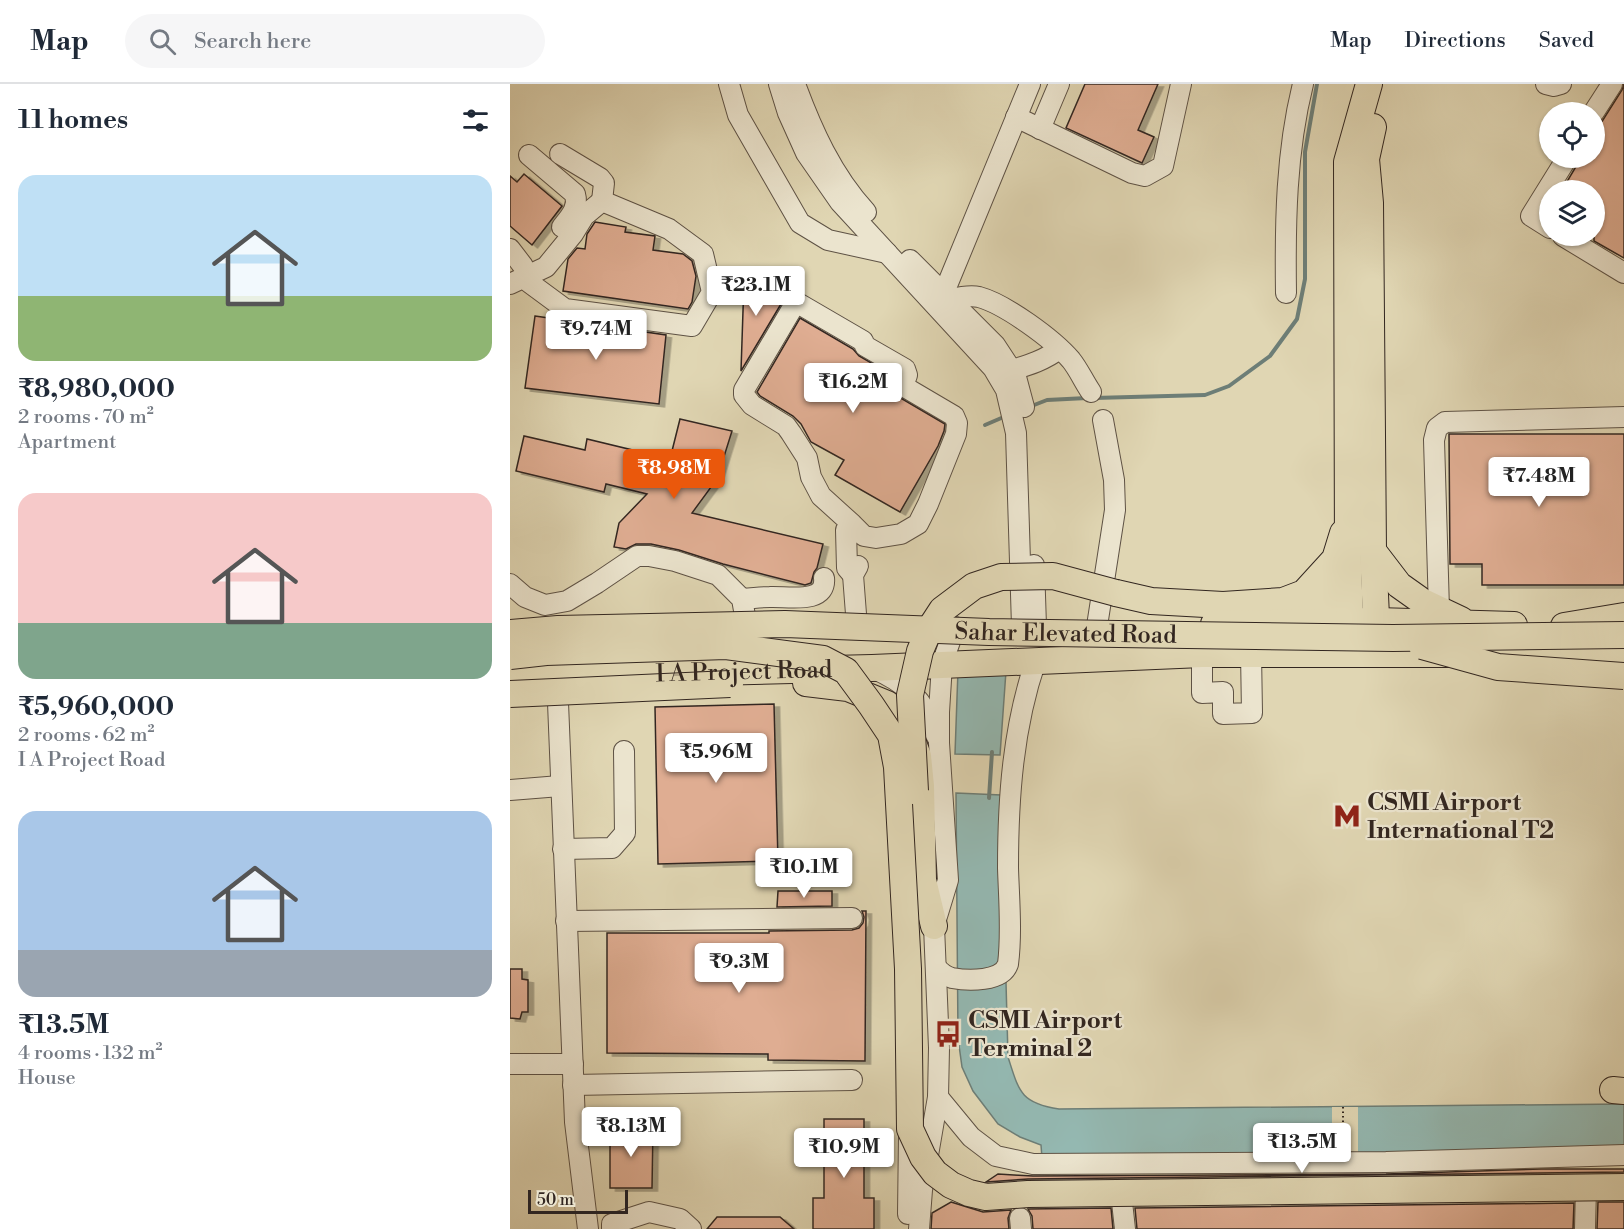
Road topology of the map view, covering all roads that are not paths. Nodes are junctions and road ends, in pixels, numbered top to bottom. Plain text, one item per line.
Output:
1 (729, 84) edge
2 (779, 84) edge
3 (795, 84) edge
4 (1030, 84) edge
5 (1059, 84) edge
6 (1181, 84) edge
7 (1303, 84) edge
8 (1369, 84) edge
9 (1383, 84) edge
10 (1546, 84) edge
11 (1561, 84) edge
12 (1612, 84) edge
13 (1600, 102) edge
14 (1016, 117) junction
15 (1040, 129) junction
16 (529, 154) dead end
17 (561, 154) dead end
18 (602, 201) junction
19 (1539, 203) edge
20 (1539, 221) edge
21 (1579, 246) edge
22 (510, 249) edge
23 (893, 250) junction
24 (1624, 273) edge
25 (517, 274) edge
26 (1286, 293) dead end
27 (944, 299) junction
28 (1059, 349) junction
29 (1010, 376) junction
30 (1091, 392) dead end
31 (1624, 417) edge
32 (1103, 420) dead end
33 (1348, 512) junction
34 (855, 527) junction
35 (1373, 551) junction
36 (1348, 566) junction
37 (824, 578) dead end
38 (510, 584) edge
39 (743, 607) junction
40 (1439, 610) junction
41 (856, 614) junction
42 (549, 615) junction
43 (1624, 616) edge
44 (510, 621) edge
45 (1297, 622) junction
46 (1350, 622) junction
47 (1468, 624) junction
48 (1029, 626) junction
49 (1097, 626) junction
50 (1564, 626) junction
51 (964, 627) junction
52 (1624, 628) edge
53 (510, 633) edge
54 (1624, 635) edge
55 (1383, 638) junction
56 (1251, 653) junction
57 (1202, 654) junction
58 (1351, 654) junction
59 (1624, 654) edge
60 (510, 656) edge
61 (1036, 660) junction
62 (942, 664) junction
63 (872, 668) junction
64 (556, 676) junction
65 (1624, 676) edge
66 (510, 677) edge
67 (510, 694) edge
68 (939, 743) junction
69 (624, 751) dead end
70 (560, 786) junction
71 (510, 790) edge
72 (563, 849) junction
73 (852, 918) dead end
74 (566, 921) junction
75 (934, 926) junction
76 (936, 967) junction
77 (908, 969) junction
78 (510, 1064) edge
79 (573, 1064) junction
80 (852, 1080) dead end
81 (573, 1085) junction
82 (938, 1097) junction
83 (910, 1130) junction
84 (1624, 1155) edge
85 (1586, 1188) junction
86 (1624, 1188) edge
87 (1121, 1193) junction
88 (588, 1229) edge
89 (612, 1229) edge
90 (691, 1229) edge
91 (908, 1229) edge
92 (919, 1229) edge
93 (1125, 1229) edge
94 (1585, 1229) edge

1 - 23 street
2 - 23 street
3 - 23 street
4 - 14 street
5 - 15 street
6 - 15 street
7 - 26 street
8 - 33 main road
9 - 35 main road
10 - 11 street
12 - 13 street
14 - 15 street
14 - 27 street
16 - 25 street
17 - 18 street
18 - 25 street
18 - 25 street
19 - 20 street
21 - 24 street
22 - 25 street
23 - 27 street
27 - 28 street
27 - 29 street
28 - 29 street
28 - 30 street
29 - 48 street
31 - 40 street
32 - 49 street
33 - 36 main road
33 - 77 main road, bridge
34 - 34 street
34 - 41 street
35 - 40 main road
35 - 55 main road
36 - 45 main road
36 - 46 main road
37 - 39 street
38 - 42 street
39 - 41 main road
39 - 42 main road
39 - 42 street
40 - 47 main road
41 - 51 main road
42 - 44 main road
42 - 64 street
43 - 50 main road
45 - 46 main road
45 - 49 main road
46 - 55 main road
46 - 58 main road
47 - 50 main road
47 - 55 main road
48 - 49 main road
48 - 51 main road
50 - 52 main road
51 - 62 street
53 - 55 main road, Sahar Elevated Road, bridge
54 - 55 main road, Sahar Elevated Road, bridge
55 - 58 main road
55 - 59 main road
55 - 65 main road, bridge
56 - 57 main road
56 - 57 street
56 - 58 main road
57 - 61 main road
60 - 77 main road, bridge
61 - 62 main road
61 - 76 street
62 - 63 main road
62 - 68 street
63 - 64 main road, I A Project Road
63 - 68 street, I A Project Road
64 - 66 main road, I A Project Road
64 - 70 street
67 - 75 main road, bridge
68 - 75 street
69 - 72 street
70 - 71 street
70 - 72 street
72 - 74 street
73 - 74 street
74 - 79 street
75 - 76 street
76 - 82 street
77 - 83 main road, bridge
78 - 79 street
79 - 81 street
80 - 81 street
81 - 88 street
82 - 84 street
82 - 92 street
83 - 87 main road, bridge
83 - 91 street
85 - 86 main road, bridge
85 - 87 main road, bridge
85 - 94 street
87 - 93 street
89 - 90 street

